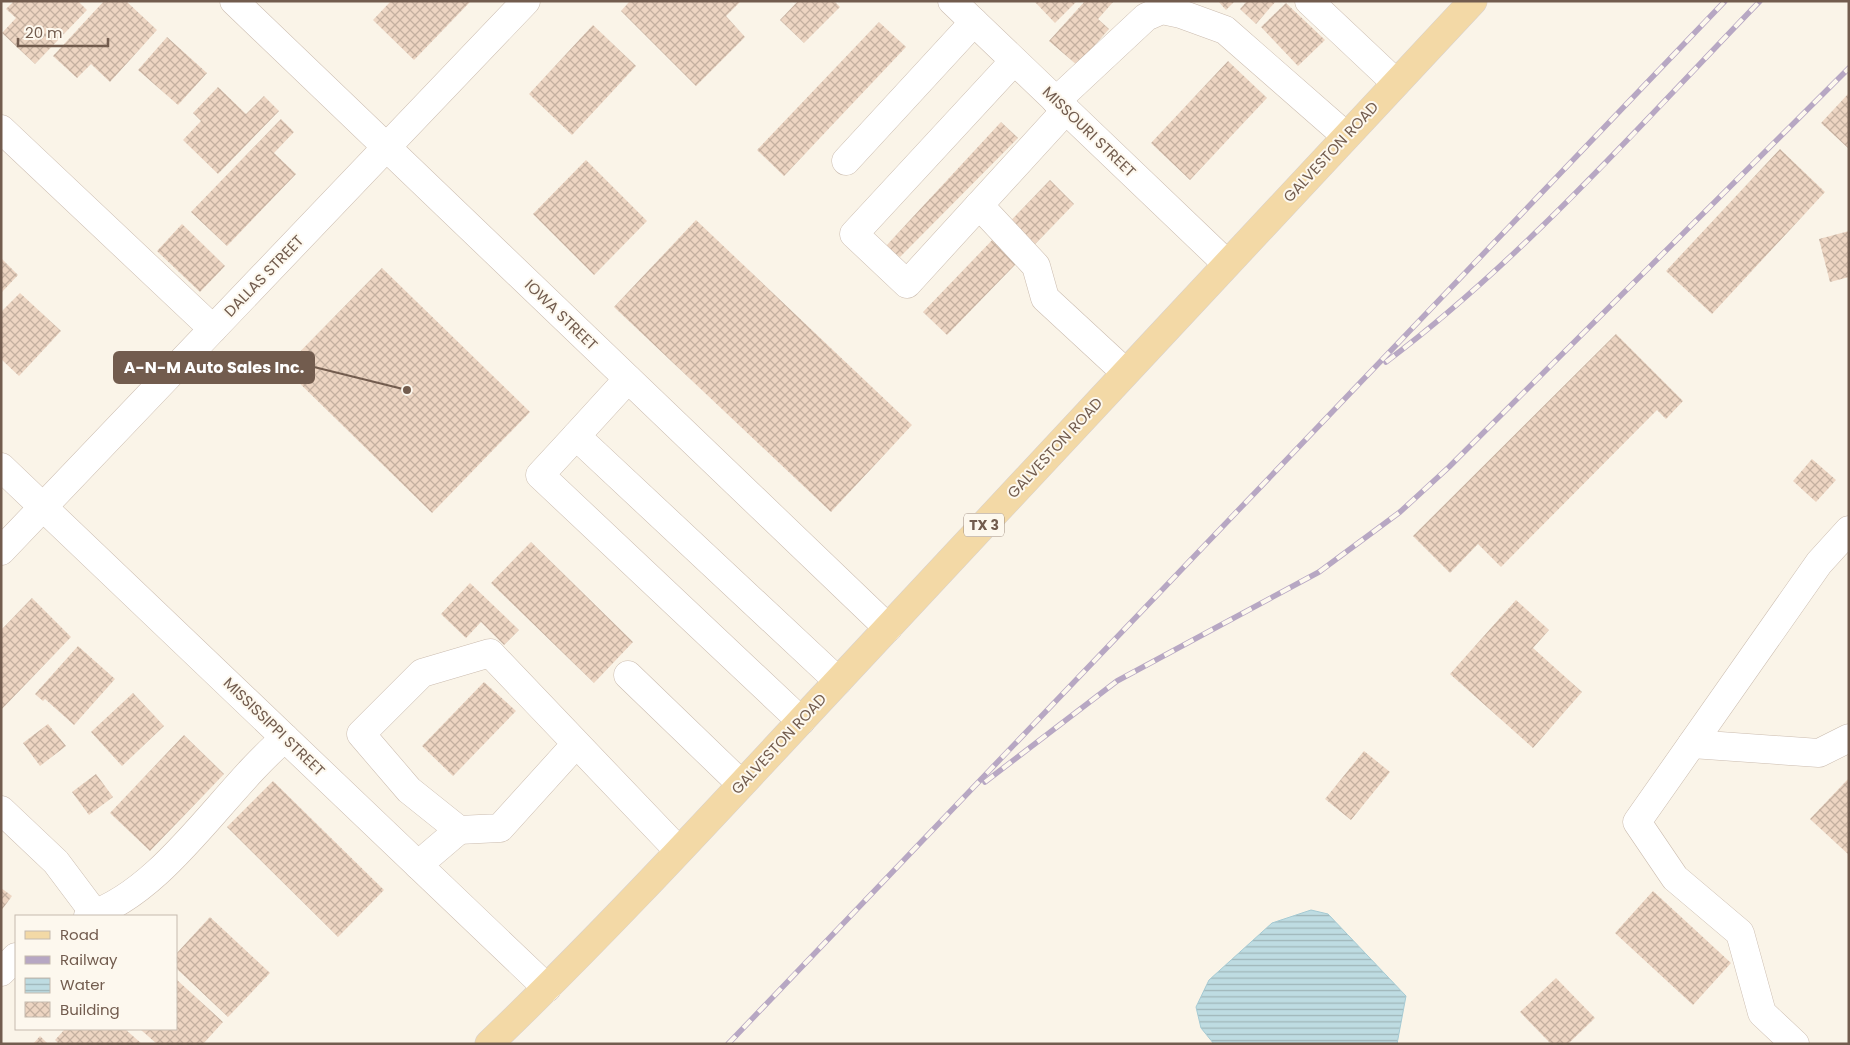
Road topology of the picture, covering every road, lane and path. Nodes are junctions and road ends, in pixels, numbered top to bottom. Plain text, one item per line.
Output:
1 (234, 1) edge
2 (526, 1) edge
3 (952, 1) edge
4 (1308, 1) edge
5 (1473, 1) edge
6 (974, 22) junction
7 (1014, 61) junction
8 (1396, 84) junction
9 (1061, 106) junction
10 (1, 129) edge
11 (1346, 136) junction
12 (386, 147) junction
13 (846, 161) dead end
14 (979, 204) junction
15 (1226, 263) junction
16 (213, 329) junction
17 (1125, 372) junction
18 (628, 379) junction
19 (576, 436) junction
20 (1, 467) edge
21 (43, 507) junction
22 (1849, 530) edge
23 (1, 551) edge
24 (888, 628) junction
25 (628, 675) dead end
26 (838, 681) junction
27 (800, 722) junction
28 (285, 738) junction
29 (1849, 738) edge
30 (576, 744) junction
31 (1692, 744) junction
32 (741, 784) junction
33 (1, 810) edge
34 (459, 830) junction
35 (678, 850) junction
36 (418, 865) junction
37 (92, 915) edge
38 (15, 958) edge
39 (1, 972) edge
40 (547, 988) junction
41 (489, 1044) edge
42 (1795, 1044) edge

1 - 12 street, IOWA STREET
2 - 12 street, DALLAS STREET
3 - 6 street, MISSOURI STREET
4 - 8 street
5 - 8 main road, GALVESTON ROAD / TX 3
6 - 7 street, MISSOURI STREET
6 - 13 street
7 - 9 street, MISSOURI STREET
7 - 14 street
8 - 11 main road, GALVESTON ROAD / TX 3
9 - 11 street
9 - 14 street
9 - 15 street, MISSOURI STREET
10 - 16 street
11 - 15 main road, GALVESTON ROAD / TX 3
12 - 16 street, DALLAS STREET
12 - 18 street, IOWA STREET
14 - 17 street
15 - 17 main road, GALVESTON ROAD / TX 3
16 - 21 street, DALLAS STREET
17 - 24 main road, GALVESTON ROAD / TX 3
18 - 19 street
18 - 24 street, IOWA STREET
19 - 26 street
19 - 27 street
20 - 21 street, MISSISSIPPI STREET
21 - 23 street, DALLAS STREET
21 - 28 street, MISSISSIPPI STREET
22 - 31 street
24 - 26 main road, GALVESTON ROAD / TX 3
25 - 32 street
26 - 27 main road, GALVESTON ROAD / TX 3
27 - 32 main road, GALVESTON ROAD / TX 3
28 - 36 street, MISSISSIPPI STREET
28 - 37 street
29 - 31 street
30 - 34 street
30 - 34 street
30 - 35 street
31 - 42 street
32 - 35 main road, GALVESTON ROAD / TX 3
33 - 37 street
34 - 36 street
35 - 40 main road, GALVESTON ROAD / TX 3
36 - 40 street, MISSISSIPPI STREET
38 - 39 street
40 - 41 main road, GALVESTON ROAD / TX 3

